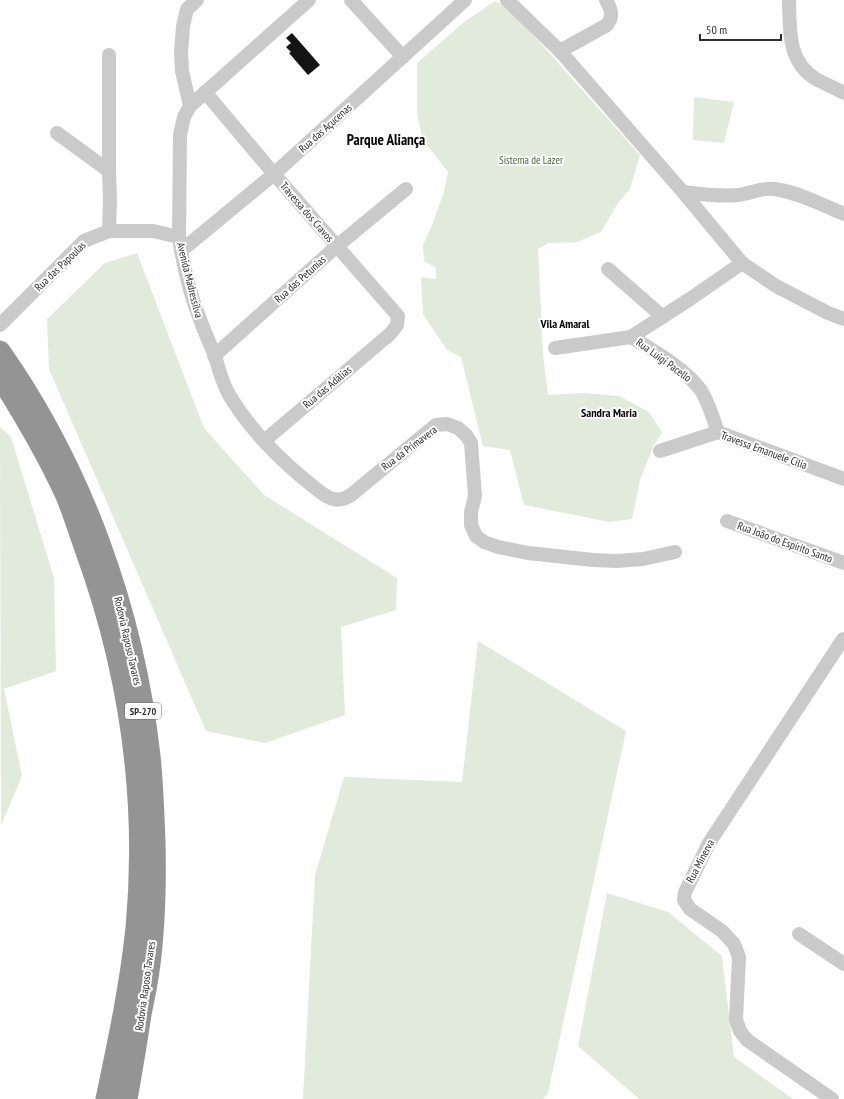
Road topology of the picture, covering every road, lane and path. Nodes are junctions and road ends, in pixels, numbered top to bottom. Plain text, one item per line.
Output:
1 (197, 0) edge
2 (309, 0) edge
3 (351, 0) edge
4 (465, 0) edge
5 (507, 0) edge
6 (606, 0) edge
7 (789, 0) edge
8 (560, 52) junction
9 (109, 54) dead end
10 (403, 57) junction
11 (205, 92) junction
12 (844, 93) edge
13 (190, 106) junction
14 (57, 133) dead end
15 (109, 171) junction
16 (274, 174) junction
17 (406, 189) dead end
18 (683, 192) junction
19 (844, 214) edge
20 (109, 231) junction
21 (179, 237) junction
22 (337, 246) junction
23 (181, 251) junction
24 (742, 263) junction
25 (608, 269) dead end
26 (663, 317) junction
27 (844, 319) edge
28 (0, 325) edge
29 (390, 334) joint
30 (631, 337) junction
31 (555, 348) dead end
32 (0, 351) edge
33 (214, 356) junction
34 (0, 377) edge
35 (718, 432) junction
36 (264, 441) junction
37 (660, 452) dead end
38 (844, 479) edge
39 (350, 495) joint
40 (727, 521) dead end
41 (675, 552) dead end
42 (844, 563) edge
43 (843, 639) dead end
44 (799, 934) dead end
45 (844, 964) edge
46 (106, 1099) edge
47 (127, 1099) edge
48 (832, 1099) edge

1 - 13 street
2 - 11 street, Avenida Madressilva
3 - 10 street
4 - 10 street, Rua das Açucenas
5 - 8 street
6 - 8 street
7 - 12 street
8 - 18 street
9 - 15 street
10 - 16 street, Rua das Açucenas
11 - 13 street, Avenida Madressilva
11 - 16 street, Travessa dos Cravos
13 - 21 street, Avenida Madressilva
14 - 15 street
15 - 20 street
16 - 22 street, Travessa dos Cravos
16 - 23 street, Rua das Açucenas
17 - 22 street, Rua das Petunias
18 - 19 street
18 - 24 street
20 - 21 street, Rua das Papoulas
20 - 28 street, Rua das Papoulas
21 - 23 street, Avenida Madressilva
22 - 29 street, Travessa dos Cravos
22 - 33 street, Rua das Petunias
23 - 33 street, Avenida Madressilva
24 - 26 street
24 - 27 street
25 - 26 street
26 - 30 street
29 - 36 street, Rua das Adálias
30 - 31 street, Rua Luigi Pacello
30 - 35 street, Rua Luigi Pacello
32 - 47 highway, Rodovia Raposo Tavares / SP-270
33 - 36 street, Avenida Madressilva
34 - 46 highway, Rodovia Raposo Tavares / SP-270
35 - 37 street, Travessa Emanuele Cilia
35 - 38 street, Travessa Emanuele Cilia
36 - 39 street, Avenida Madressilva
39 - 41 street, Rua da Primavera
40 - 42 street, Rua João do Espírito Santo
43 - 48 street, Rua Minerva
44 - 45 street

